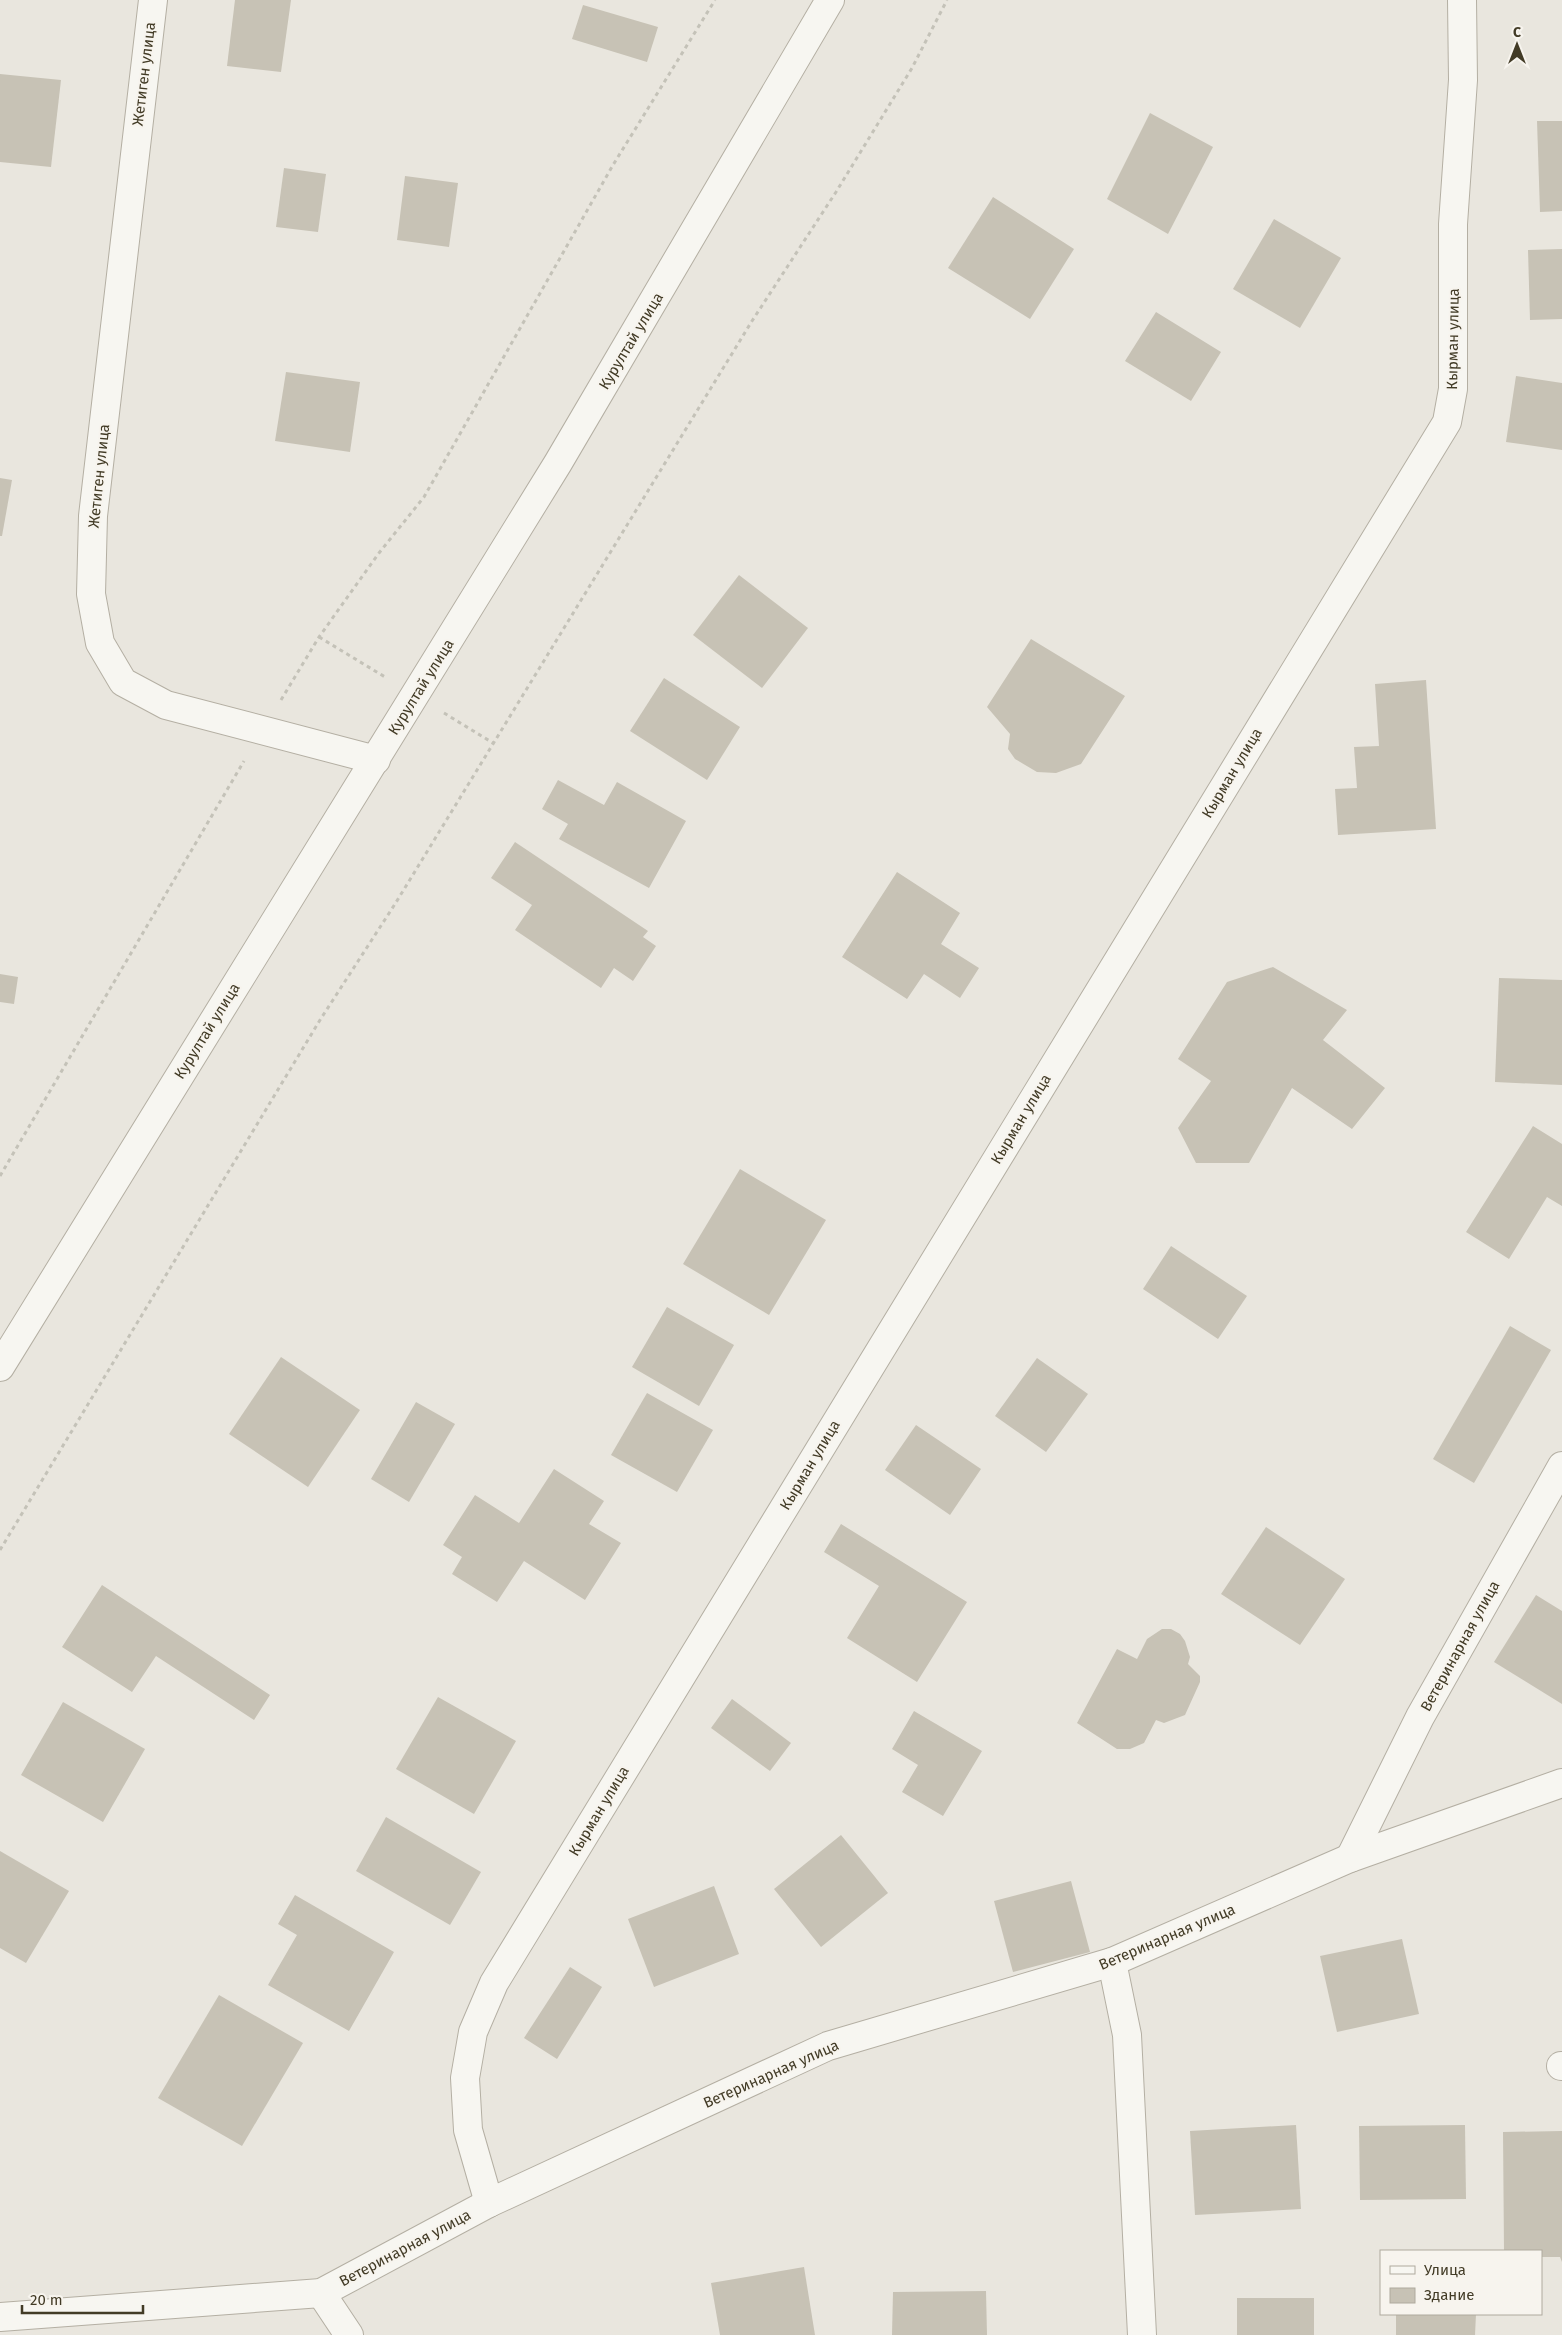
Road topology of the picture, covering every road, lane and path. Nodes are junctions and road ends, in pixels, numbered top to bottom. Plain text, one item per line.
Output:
1 (153, 0) edge
2 (715, 0) edge
3 (830, 0) edge
4 (947, 0) edge
5 (1462, 0) edge
6 (262, 730) junction
7 (376, 760) junction
8 (0, 1176) edge
9 (0, 1367) edge
10 (1562, 1466) edge
11 (0, 1550) edge
12 (1562, 1783) edge
13 (1350, 1858) junction
14 (1112, 1962) junction
15 (488, 2203) junction
16 (321, 2293) junction
17 (12, 2323) edge
18 (349, 2335) edge
19 (1142, 2335) edge

1 - 6 street, Жетиген улица
2 - 6 path
3 - 7 street, Курултай улица
4 - 11 path
5 - 15 street, Кырман улица
6 - 7 street, Жетиген улица
6 - 8 path
7 - 9 street, Курултай улица
10 - 13 street, Ветеринарная улица
12 - 13 street, Ветеринарная улица
13 - 14 street, Ветеринарная улица
14 - 15 street, Ветеринарная улица
14 - 19 street
15 - 16 street, Ветеринарная улица
16 - 17 street
16 - 18 street

